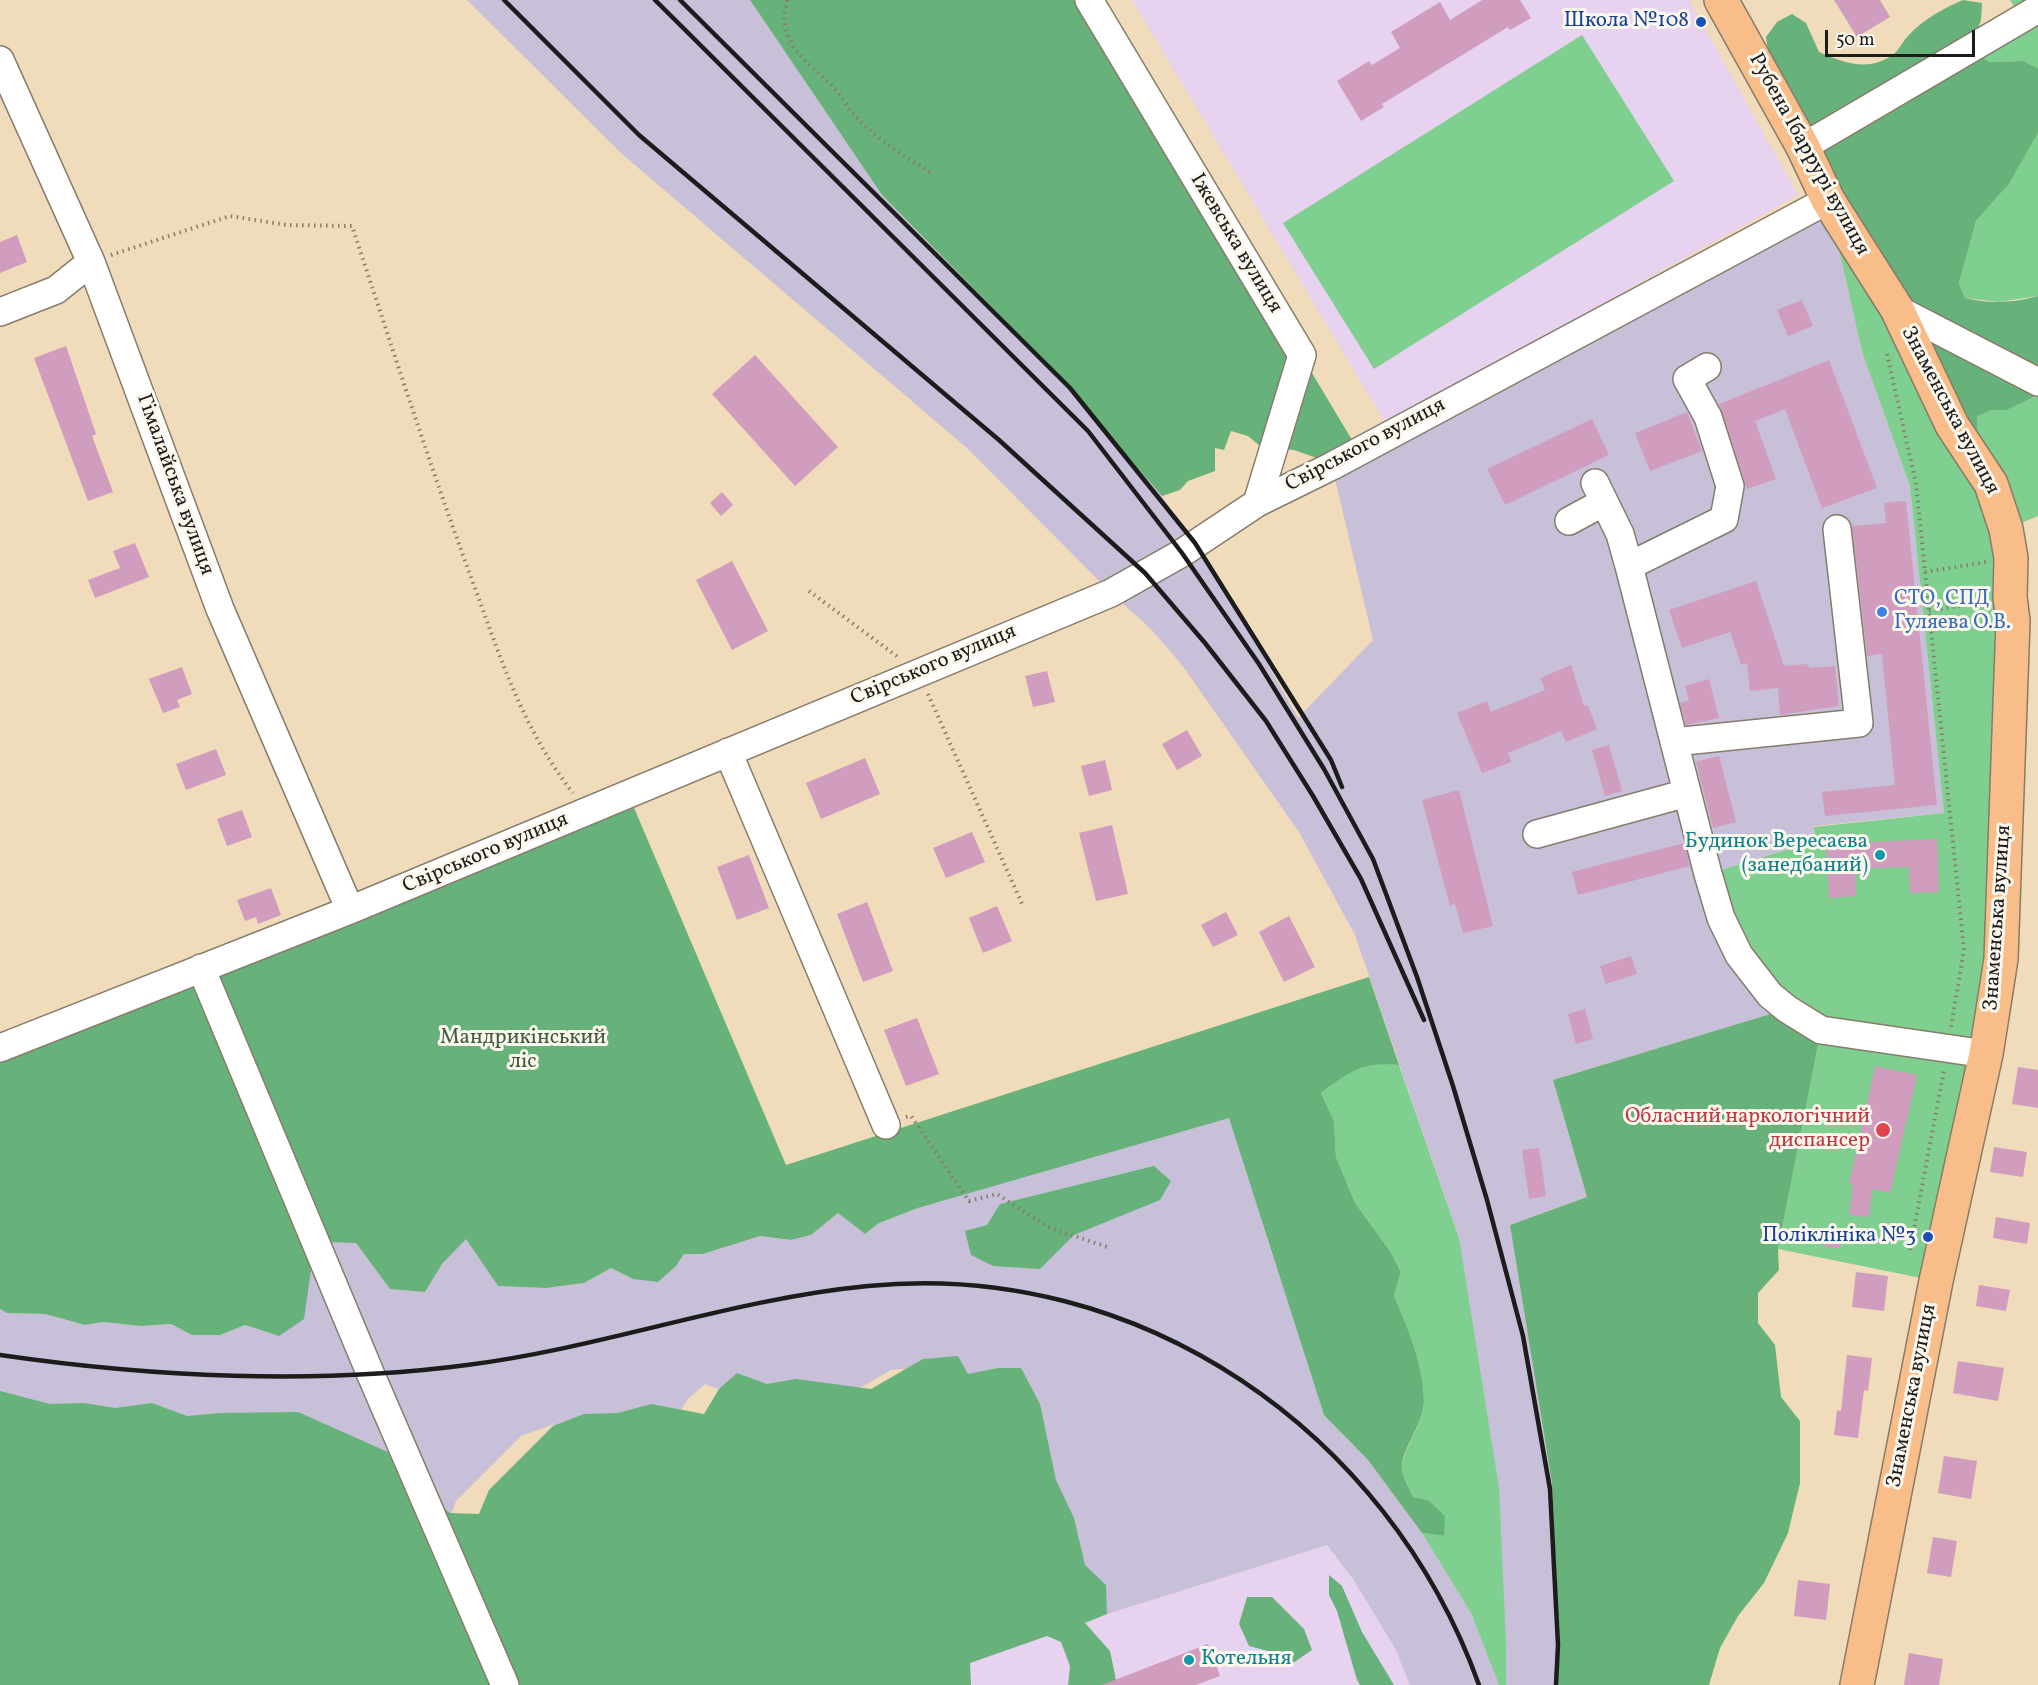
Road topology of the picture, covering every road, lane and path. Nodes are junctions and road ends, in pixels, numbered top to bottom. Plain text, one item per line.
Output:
1 (787, 0) edge
2 (1089, 0) edge
3 (1721, 0) edge
4 (2023, 8) edge
5 (0, 60) edge
6 (1803, 147) junction
7 (932, 173) dead end
8 (1828, 200) junction
9 (91, 262) junction
10 (1897, 309) junction
11 (0, 312) edge
12 (1886, 345) dead end
13 (1707, 367) dead end
14 (2038, 382) edge
15 (1257, 503) junction
16 (1569, 521) dead end
17 (1837, 529) dead end
18 (2011, 558) junction
19 (1629, 566) junction
20 (1925, 572) junction
21 (809, 591) dead end
22 (2010, 597) junction
23 (1929, 611) junction
24 (918, 672) junction
25 (1674, 742) junction
26 (728, 752) junction
27 (1687, 793) junction
28 (588, 812) junction
29 (1537, 834) dead end
30 (1023, 906) dead end
31 (350, 910) junction
32 (201, 968) junction
33 (0, 1048) edge
34 (1948, 1048) junction
35 (1986, 1054) junction
36 (886, 1125) joint
37 (1110, 1248) dead end
38 (1910, 1250) dead end
39 (505, 1685) edge
40 (1857, 1685) edge

1 - 7 path
2 - 15 street, Іжевська вулиця
3 - 6 main road, Рубена Ібаррурі вулиця
4 - 6 street
5 - 9 street, Гімалайська вулиця
6 - 8 main road, Рубена Ібаррурі вулиця
8 - 10 main road, Рубена Ібаррурі вулиця
8 - 15 street, Свірського вулиця
9 - 11 street
9 - 28 path
9 - 31 street, Гімалайська вулиця
10 - 14 street
10 - 18 main road, Знаменська вулиця
12 - 20 path
13 - 19 street
15 - 24 street, Свірського вулиця
16 - 19 street
17 - 25 street
18 - 20 path
18 - 22 main road, Знаменська вулиця
19 - 25 street
20 - 23 path
21 - 24 path
22 - 23 path
22 - 35 main road, Знаменська вулиця
23 - 34 path
24 - 26 street, Свірського вулиця
24 - 30 path
25 - 27 street
26 - 28 street, Свірського вулиця
26 - 36 street
27 - 29 street
27 - 34 street
28 - 31 street, Свірського вулиця
31 - 32 street, Свірського вулиця
32 - 33 street, Свірського вулиця
32 - 39 street
34 - 35 street
34 - 38 path
35 - 40 main road, Знаменська вулиця
36 - 37 path

